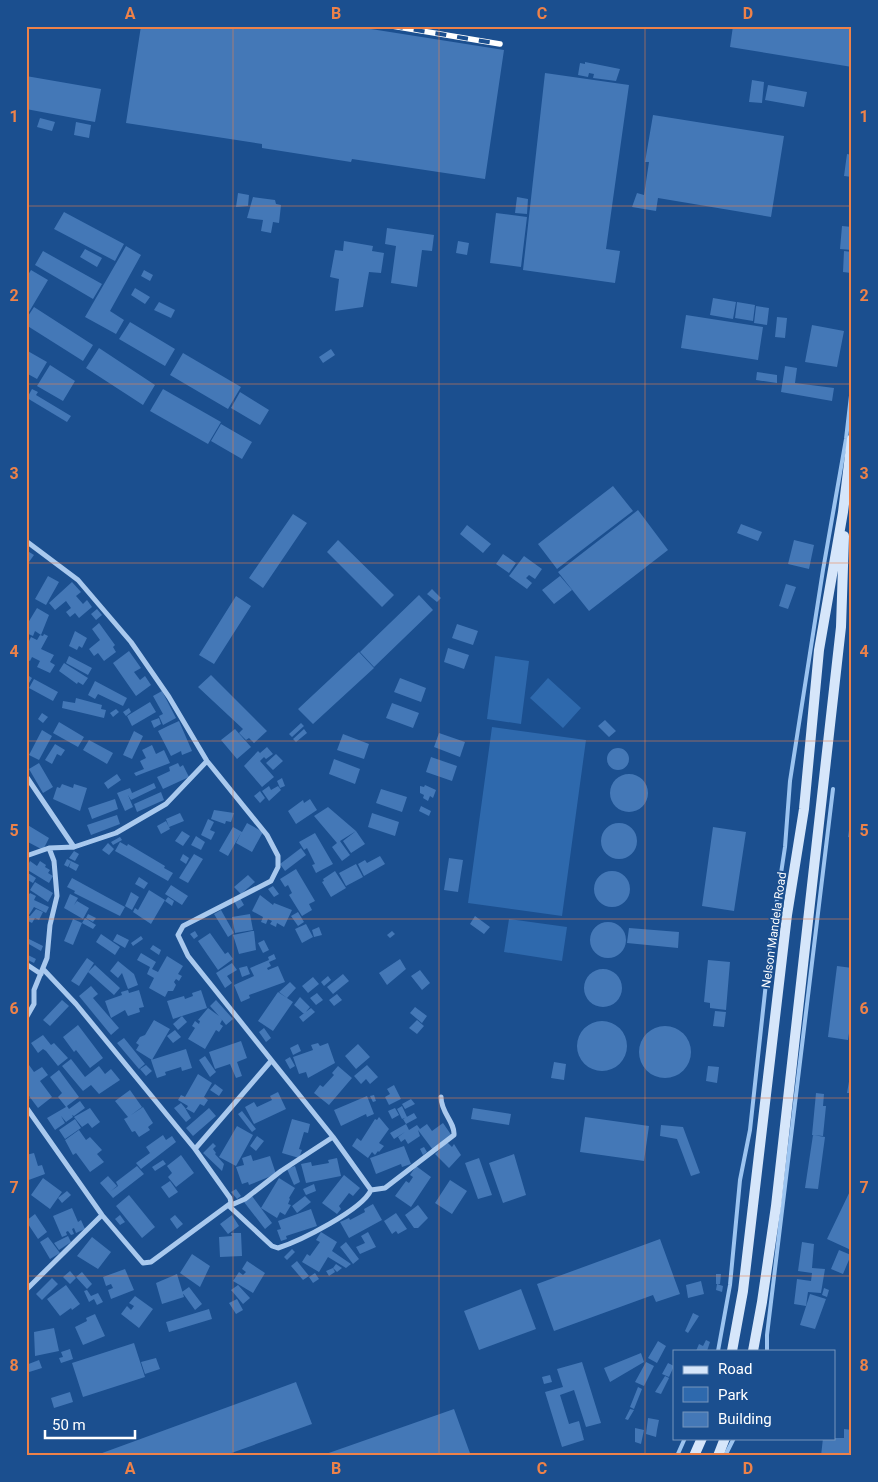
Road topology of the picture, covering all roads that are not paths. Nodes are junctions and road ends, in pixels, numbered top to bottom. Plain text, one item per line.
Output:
1 (852, 439) edge
2 (843, 512) junction
3 (26, 541) edge
4 (207, 761) junction
5 (26, 776) edge
6 (74, 847) junction
7 (48, 848) junction
8 (26, 856) edge
9 (26, 964) edge
10 (42, 971) junction
11 (26, 1018) edge
12 (271, 1061) junction
13 (440, 1098) dead end
14 (26, 1107) edge
15 (333, 1137) junction
16 (195, 1149) junction
17 (372, 1190) junction
18 (229, 1206) junction
19 (102, 1215) junction
20 (26, 1290) edge
21 (732, 1350) edge
22 (753, 1350) edge
23 (701, 1440) edge
24 (724, 1440) edge
25 (694, 1456) edge
26 (718, 1456) edge

1 - 2 main road, Nelson Mandela Road
2 - 21 main road, Nelson Mandela Road
2 - 22 main road, Nelson Mandela Road
3 - 4 street
4 - 6 street
4 - 12 street
5 - 6 street
6 - 7 street
7 - 8 street
7 - 10 street
9 - 10 street
10 - 11 street
10 - 16 street
12 - 15 street
12 - 16 street
13 - 17 street
14 - 19 street
15 - 17 street
15 - 18 street
16 - 18 street
17 - 18 street
18 - 19 street
19 - 20 street
23 - 25 main road
24 - 26 main road

